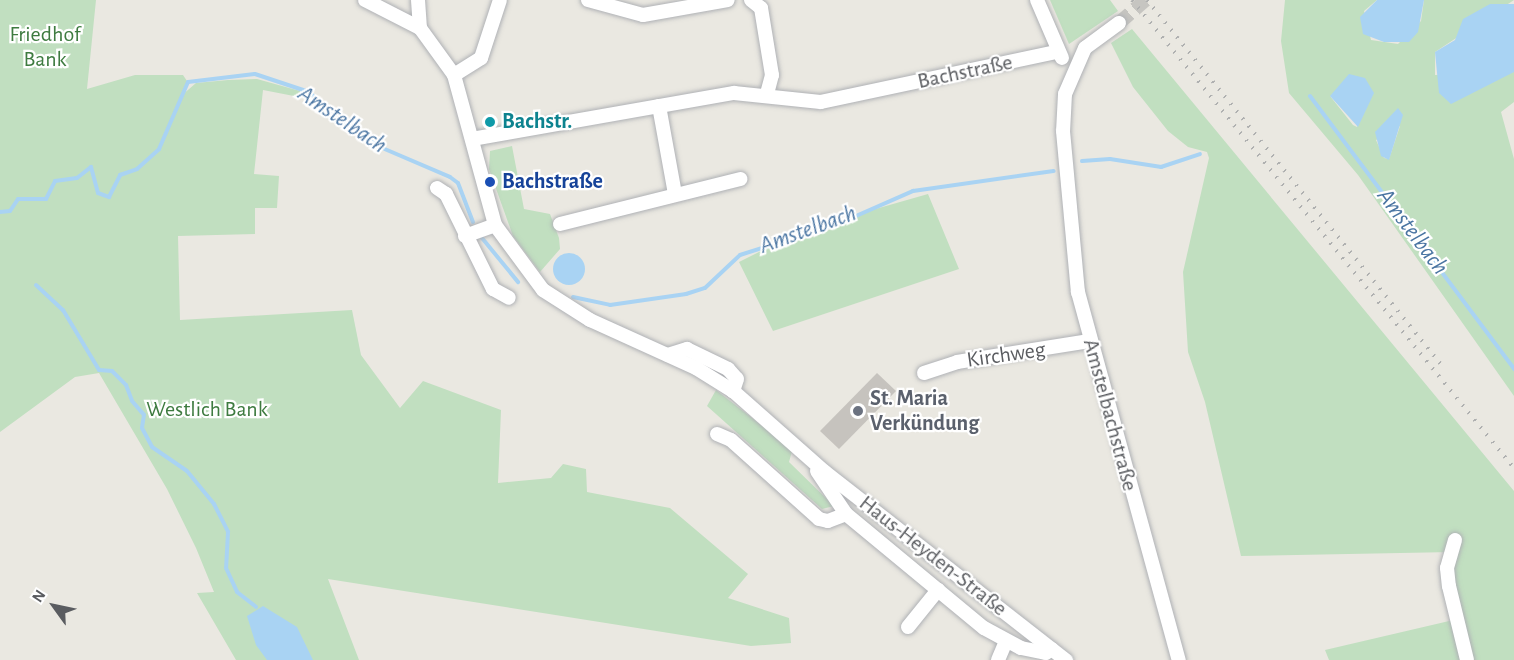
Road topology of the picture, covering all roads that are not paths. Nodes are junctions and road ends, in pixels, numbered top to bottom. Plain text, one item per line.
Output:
1 (365, 0) edge
2 (418, 0) edge
3 (501, 0) edge
4 (588, 0) edge
5 (728, 0) edge
6 (751, 0) edge
7 (1037, 0) edge
8 (1119, 23) tunnel mouth
9 (420, 28) junction
10 (1058, 52) junction
11 (1074, 66) junction
12 (454, 75) junction
13 (767, 94) junction
14 (659, 106) junction
15 (472, 139) junction
16 (740, 179) dead end
17 (437, 188) dead end
18 (675, 194) junction
19 (560, 224) dead end
20 (479, 230) junction
21 (509, 298) dead end
22 (1089, 341) junction
23 (924, 373) dead end
24 (717, 434) dead end
25 (814, 463) junction
26 (846, 514) junction
27 (1455, 540) dead end
28 (938, 590) junction
29 (908, 627) dead end
30 (1006, 641) junction
31 (1052, 649) junction
32 (998, 660) edge
33 (1066, 660) edge
34 (1179, 660) edge
35 (1467, 660) edge

1 - 9 street, Haus-Heyden-Straße
2 - 9 street
3 - 12 street
4 - 5 street
6 - 13 street
7 - 10 street
8 - 11 street
9 - 12 street, Haus-Heyden-Straße
10 - 11 street
10 - 13 street, Bachstraße
11 - 22 street, Amstelbachstraße
12 - 15 street, Haus-Heyden-Straße
13 - 14 street, Bachstraße
14 - 15 street, Bachstraße
14 - 18 street
15 - 20 street, Haus-Heyden-Straße
16 - 18 street
17 - 20 street, Haus-Heyden-Straße
18 - 19 street
20 - 21 street, Haus-Heyden-Straße
20 - 25 street, Haus-Heyden-Straße
22 - 23 street, Kirchweg
22 - 34 street, Amstelbachstraße
24 - 26 street, Haus-Heyden-Straße
25 - 26 street, Haus-Heyden-Straße
25 - 31 street, Haus-Heyden-Straße
26 - 28 street, Haus-Heyden-Straße
27 - 35 street
28 - 29 street, Haus-Heyden-Straße
28 - 30 street, Haus-Heyden-Straße
30 - 31 street, Haus-Heyden-Straße
30 - 32 street, Haus-Heyden-Straße
31 - 33 street, Haus-Heyden-Straße

